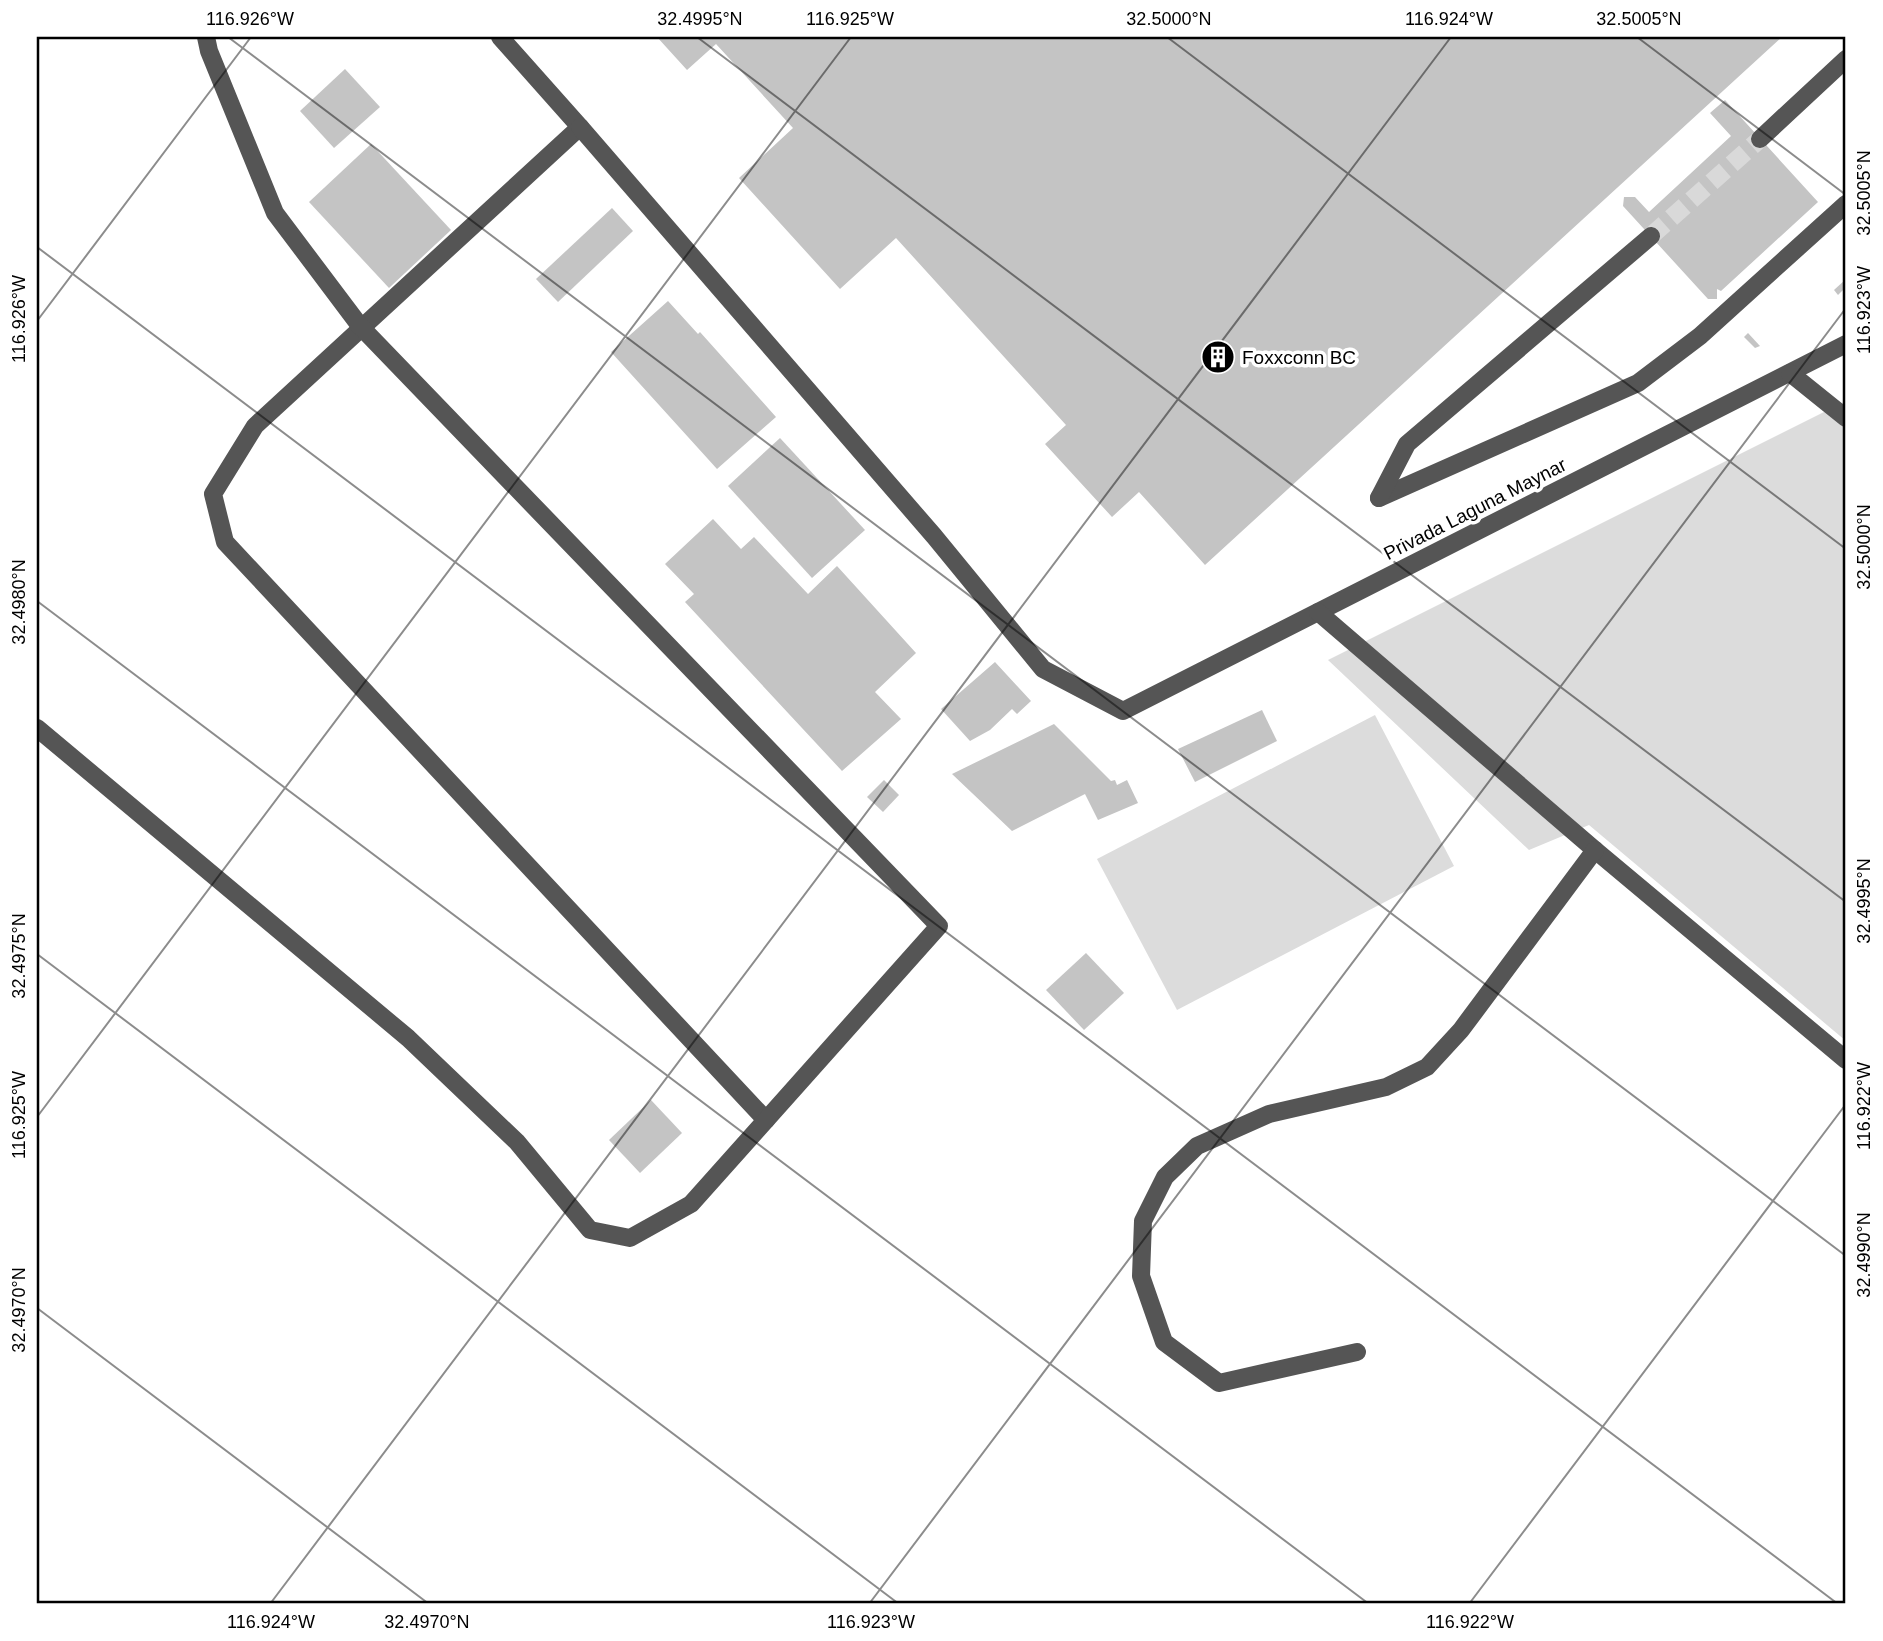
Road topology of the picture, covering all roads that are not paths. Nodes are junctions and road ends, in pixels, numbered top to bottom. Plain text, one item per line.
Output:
1 (206, 37) edge
2 (500, 37) edge
3 (1846, 59) edge
4 (580, 127) junction
5 (1760, 139) tunnel mouth
6 (1846, 204) edge
7 (1651, 236) tunnel mouth
8 (360, 326) junction
9 (1839, 348) edge
10 (1846, 364) edge
11 (1790, 373) junction
12 (1846, 418) edge
13 (1318, 612) junction
14 (37, 728) edge
15 (1595, 850) junction
16 (1846, 1060) edge
17 (766, 1120) junction
18 (1357, 1352) dead end

1 - 8 lane
2 - 4 lane
3 - 5 lane
4 - 8 lane
4 - 13 lane, Privada Laguna Maynar
6 - 7 lane
8 - 17 lane
8 - 17 lane
9 - 10 lane
9 - 11 lane, Privada Laguna Maynar
11 - 12 lane
11 - 13 lane, Privada Laguna Maynar
13 - 15 lane
14 - 17 lane
15 - 16 lane
15 - 18 lane

